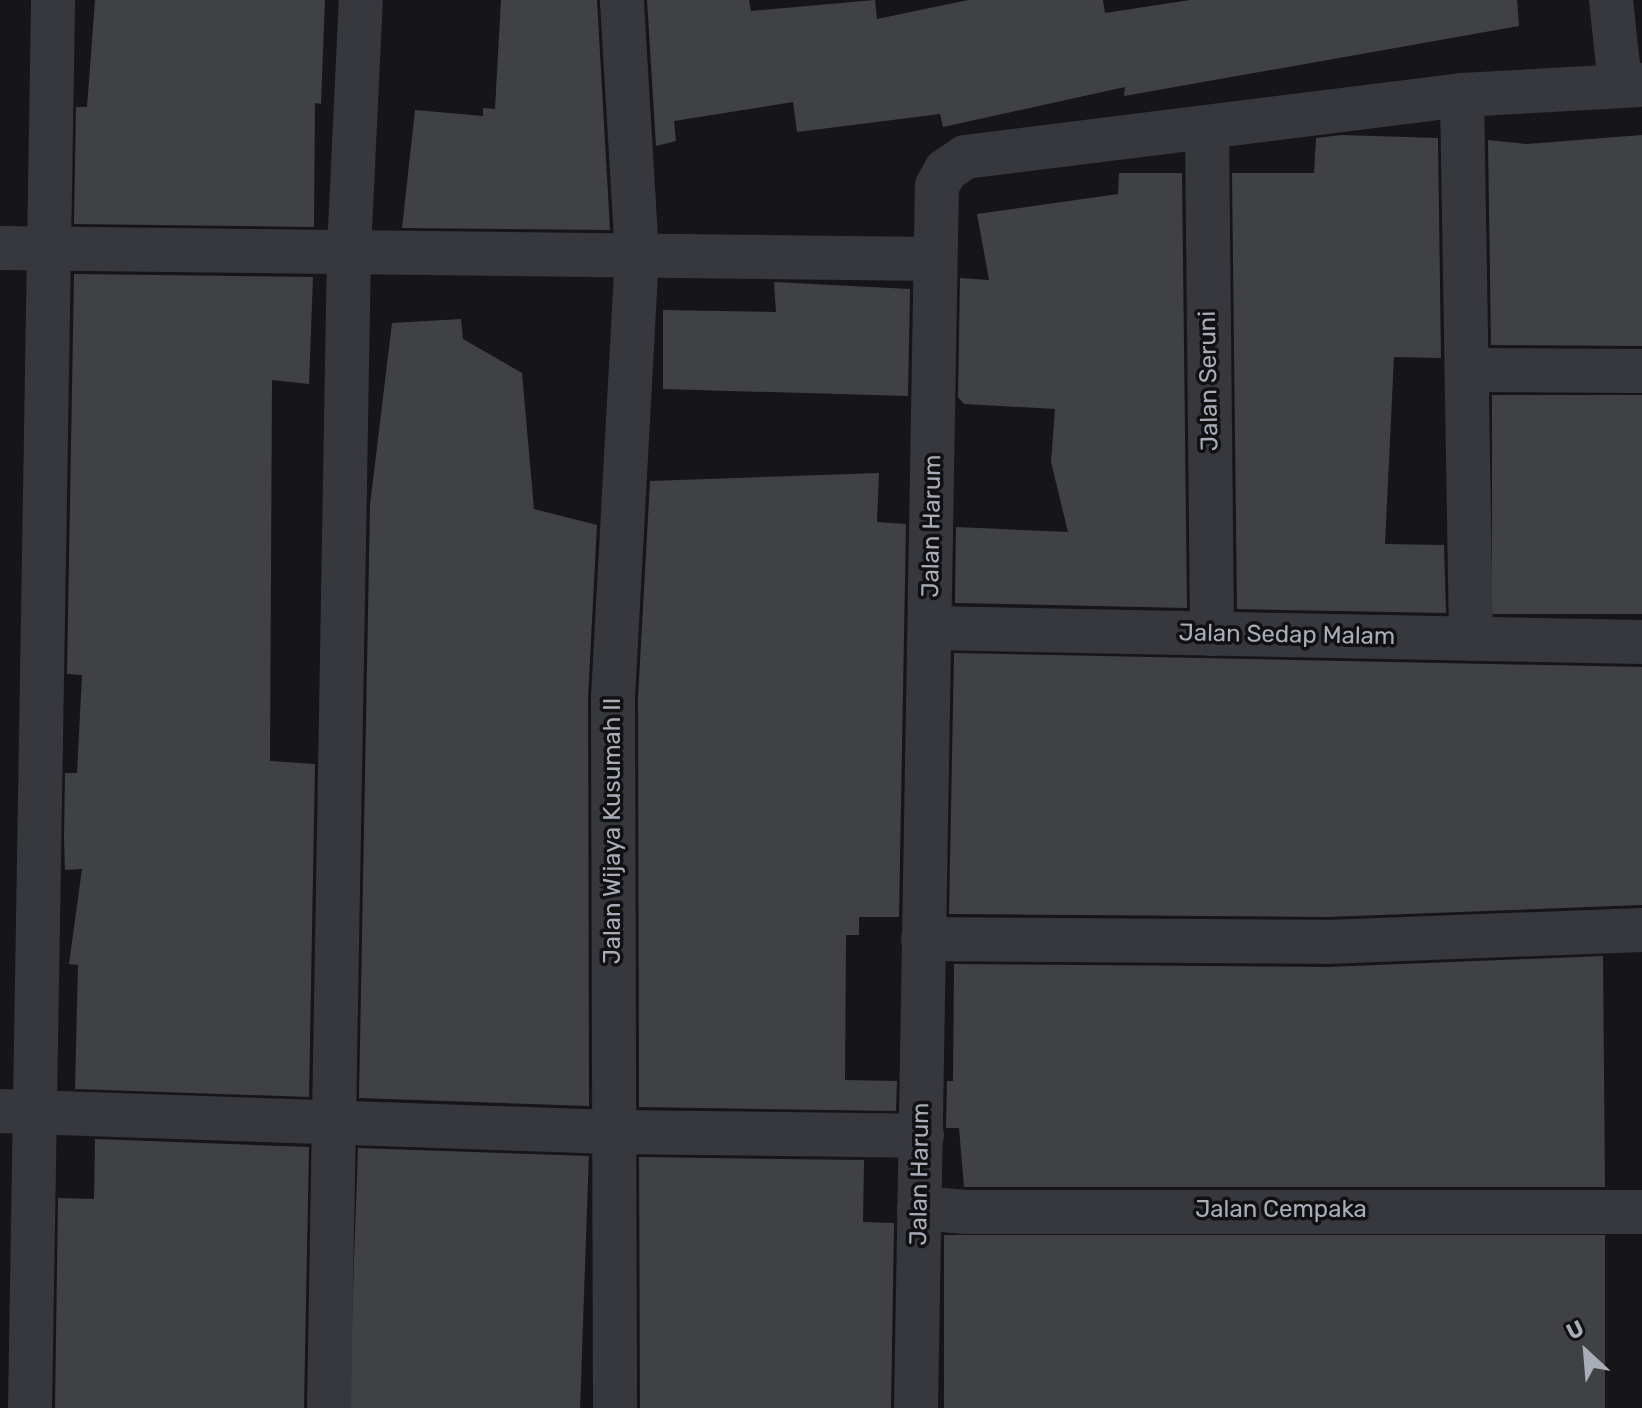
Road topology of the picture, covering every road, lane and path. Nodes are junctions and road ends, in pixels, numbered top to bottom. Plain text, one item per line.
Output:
1 (53, 0) edge
2 (361, 0) edge
3 (622, 0) edge
4 (1611, 0) edge
5 (1631, 84) edge
6 (1462, 95) junction
7 (1207, 129) junction
8 (49, 247) junction
9 (0, 248) edge
10 (349, 251) junction
11 (637, 255) junction
12 (935, 259) junction
13 (1467, 370) junction
14 (1642, 371) edge
15 (931, 628) junction
16 (1212, 634) junction
17 (1471, 639) junction
18 (1642, 642) edge
19 (1642, 930) edge
20 (923, 939) junction
21 (18, 1112) edge
22 (334, 1121) junction
23 (613, 1132) junction
24 (922, 1136) junction
25 (919, 1208) junction
26 (1642, 1212) edge
27 (30, 1408) edge
28 (329, 1408) edge
29 (615, 1408) edge
30 (916, 1408) edge

1 - 8 street
2 - 10 street
3 - 11 street, Jalan Wijaya Kusumah II
4 - 5 street
5 - 6 street, Jalan Harum
6 - 7 street, Jalan Harum
6 - 13 street
7 - 12 street, Jalan Harum
7 - 16 street, Jalan Seruni
8 - 9 street
8 - 10 street
8 - 21 street
10 - 11 street
10 - 22 street
11 - 12 street
11 - 23 street, Jalan Wijaya Kusumah II
12 - 15 street, Jalan Harum
13 - 14 street
13 - 17 street
15 - 16 street, Jalan Sedap Malam
15 - 20 street, Jalan Harum
16 - 17 street, Jalan Sedap Malam
17 - 18 street, Jalan Sedap Malam
19 - 20 street
20 - 24 street, Jalan Harum
21 - 22 street
21 - 27 street
22 - 23 street
22 - 28 street
23 - 24 street
23 - 29 street, Jalan Wijaya Kusumah II
24 - 25 street, Jalan Harum
25 - 26 street, Jalan Cempaka
25 - 30 street, Jalan Harum

